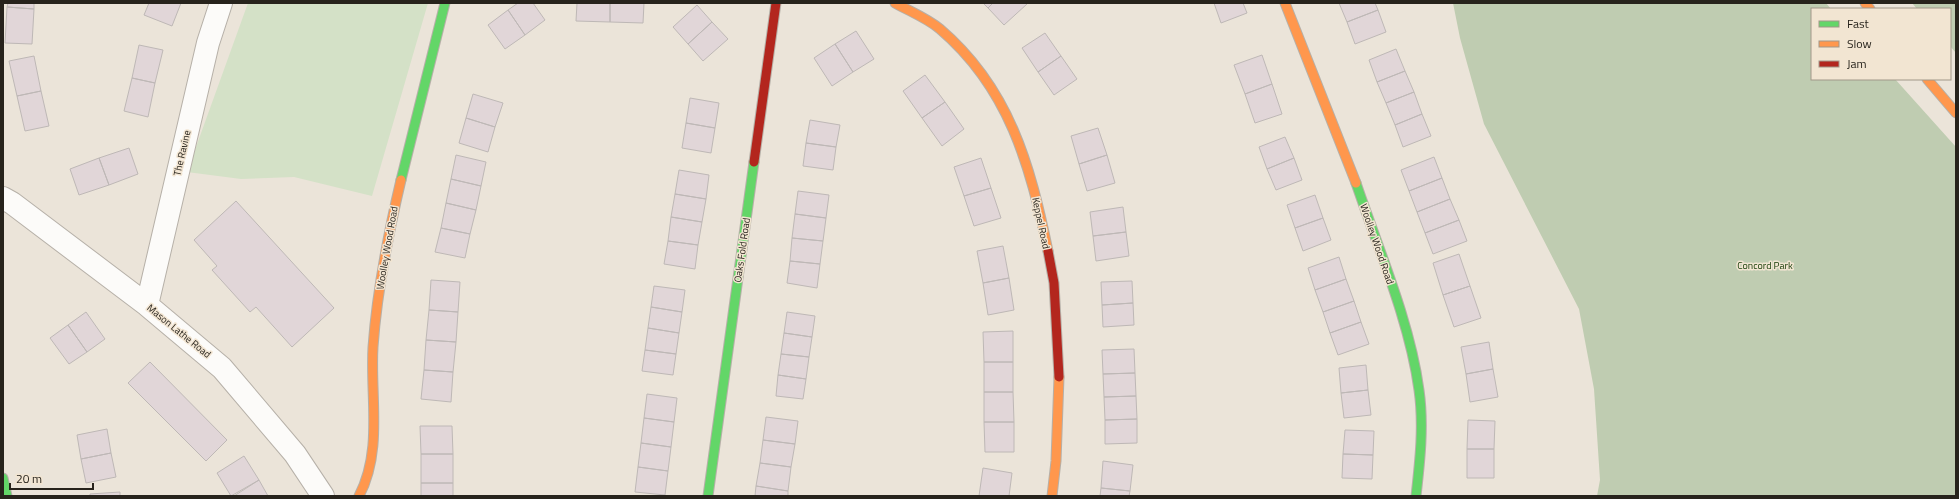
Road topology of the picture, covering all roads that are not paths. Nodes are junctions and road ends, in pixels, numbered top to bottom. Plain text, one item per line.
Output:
1 (221, 3) edge
2 (445, 3) edge
3 (776, 3) edge
4 (895, 3) edge
5 (1285, 3) edge
6 (1928, 80) edge
7 (1956, 113) edge
8 (3, 198) edge
9 (147, 305) junction
10 (3, 478) edge
11 (6, 496) edge
12 (323, 496) edge
13 (359, 496) edge
14 (708, 496) edge
15 (1052, 496) edge
16 (1416, 496) edge

1 - 9 street, The Ravine
2 - 13 street, Woolley Wood Road
3 - 14 street, Oaks Fold Road
4 - 15 street, Keppel Road
5 - 16 street, Woolley Wood Road
6 - 7 street
8 - 9 street, Mason Lathe Road
9 - 12 street, Mason Lathe Road
10 - 11 street

